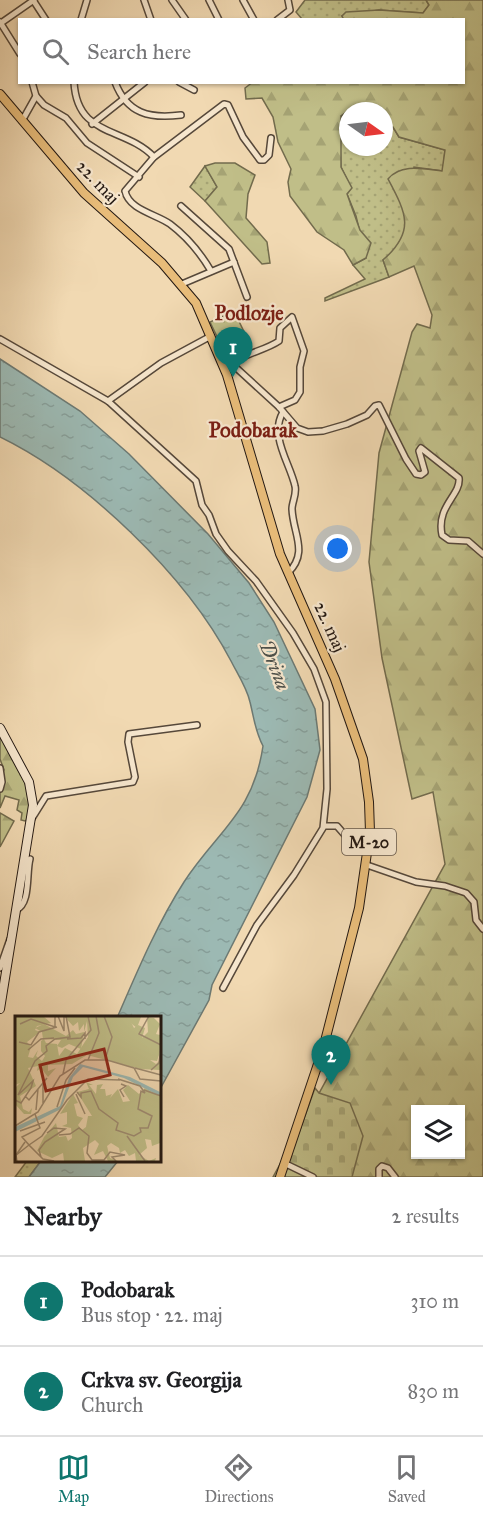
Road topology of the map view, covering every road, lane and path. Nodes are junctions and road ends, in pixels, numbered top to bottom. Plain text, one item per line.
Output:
1 (33, 0) edge
2 (79, 0) edge
3 (144, 0) edge
4 (172, 0) edge
5 (209, 0) edge
6 (243, 0) edge
7 (288, 0) edge
8 (86, 2) edge
9 (45, 18) edge
10 (82, 18) edge
11 (150, 18) edge
12 (185, 18) edge
13 (218, 18) edge
14 (253, 18) edge
15 (280, 18) edge
16 (0, 23) edge
17 (18, 51) edge
18 (33, 84) edge
19 (74, 84) edge
20 (116, 84) edge
21 (142, 84) edge
22 (183, 84) edge
23 (194, 90) dead end
24 (0, 94) edge
25 (36, 96) junction
26 (122, 99) junction
27 (181, 115) dead end
28 (22, 121) junction
29 (92, 124) junction
30 (271, 138) dead end
31 (154, 157) junction
32 (139, 177) junction
33 (182, 206) dead end
34 (234, 262) junction
35 (211, 271) junction
36 (182, 284) junction
37 (247, 297) dead end
38 (211, 336) junction
39 (0, 339) edge
40 (228, 364) junction
41 (108, 401) junction
42 (281, 409) junction
43 (483, 554) edge
44 (288, 573) junction
45 (197, 726) dead end
46 (0, 728) edge
47 (0, 768) edge
48 (0, 789) edge
49 (31, 820) junction
50 (324, 826) junction
51 (369, 842) junction
52 (30, 860) dead end
53 (367, 865) junction
54 (14, 910) junction
55 (483, 929) edge
56 (10, 939) junction
57 (0, 968) edge
58 (223, 988) dead end
59 (0, 1009) edge
60 (286, 1164) junction
61 (280, 1177) edge
62 (313, 1177) edge
63 (379, 1177) edge
64 (395, 1177) edge

1 - 9 street
1 - 16 street
2 - 8 street
3 - 11 street
4 - 12 street
5 - 13 street
6 - 14 street
7 - 15 street
8 - 10 street
16 - 17 street
18 - 25 street
19 - 29 street
20 - 26 street
21 - 26 street
22 - 23 street
24 - 28 main road, 22. maj / M-20
25 - 28 street
25 - 32 street, 22. maj
26 - 27 street
26 - 29 street
28 - 36 main road, 22. maj / M-20
29 - 31 street
30 - 31 street, 22. maj
31 - 32 street, 22. maj
32 - 35 street, 22. maj
33 - 34 street
34 - 35 street
34 - 37 street
35 - 36 street
36 - 38 main road, 22. maj / M-20
38 - 40 main road, 22. maj / M-20
38 - 41 street
39 - 41 street
40 - 42 street, 22. maj
40 - 42 street
40 - 44 main road, 22. maj / M-20
41 - 50 street
42 - 43 street, 22. maj
42 - 44 street
44 - 51 main road, 22. maj / M-20
45 - 49 street
46 - 49 street
47 - 48 street
49 - 54 street
50 - 51 street
50 - 58 street
51 - 53 main road, M-20
52 - 54 street
53 - 55 street
53 - 60 main road, M-20
54 - 56 street
56 - 57 street
56 - 59 street
60 - 61 main road
60 - 62 street
63 - 64 street

